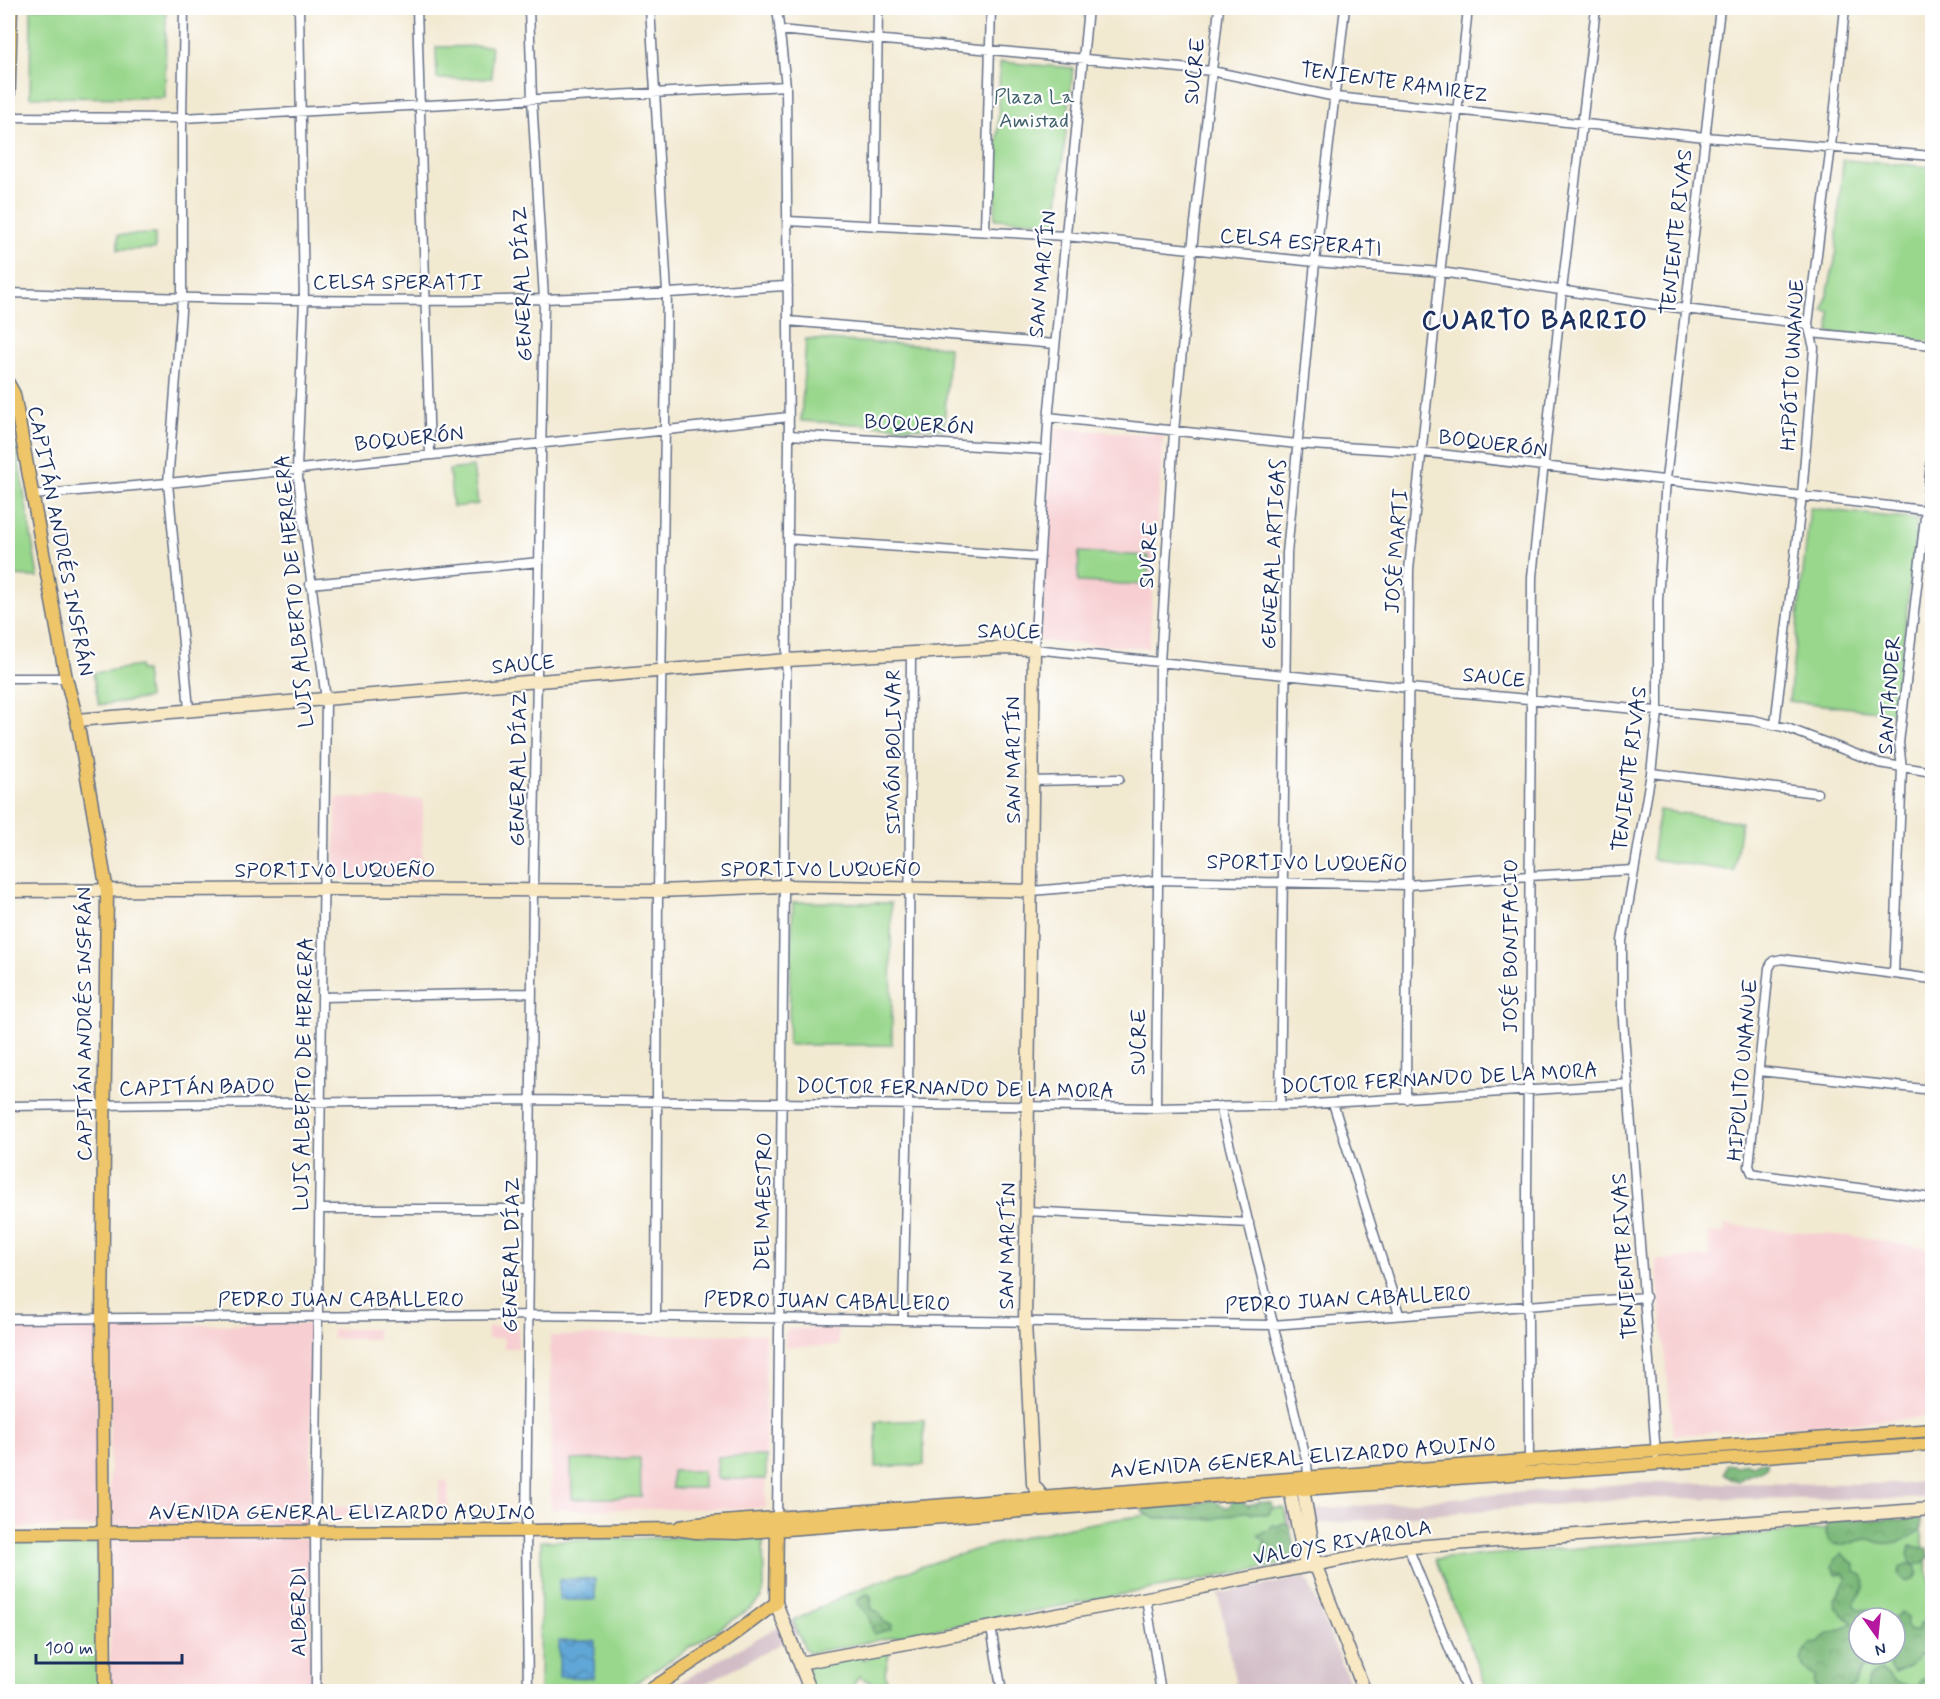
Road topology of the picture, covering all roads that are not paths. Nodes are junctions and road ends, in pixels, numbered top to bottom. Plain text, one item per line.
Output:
1 (11, 8) edge
2 (184, 8) edge
3 (299, 8) edge
4 (417, 8) edge
5 (529, 8) edge
6 (650, 8) edge
7 (777, 8) edge
8 (878, 8) edge
9 (991, 8) edge
10 (1088, 8) edge
11 (1219, 8) edge
12 (1345, 8) edge
13 (1468, 8) edge
14 (1596, 8) edge
15 (1720, 8) edge
16 (1845, 8) edge
17 (779, 30) junction
18 (877, 40) junction
19 (990, 50) junction
20 (1083, 59) junction
21 (1212, 70) junction
22 (786, 86) junction
23 (654, 93) junction
24 (1336, 97) junction
25 (532, 99) junction
26 (421, 106) junction
27 (1457, 110) junction
28 (300, 111) junction
29 (8, 117) edge
30 (182, 118) junction
31 (1583, 124) junction
32 (1705, 137) junction
33 (1831, 146) junction
34 (1932, 156) edge
35 (788, 221) junction
36 (875, 226) junction
37 (985, 231) junction
38 (1066, 236) junction
39 (1192, 250) junction
40 (1315, 262) junction
41 (1441, 272) junction
42 (788, 286) junction
43 (1562, 290) junction
44 (667, 292) junction
45 (8, 293) edge
46 (182, 298) junction
47 (544, 299) junction
48 (427, 300) junction
49 (304, 301) junction
50 (1685, 309) junction
51 (788, 321) junction
52 (1808, 324) junction
53 (1811, 333) junction
54 (1055, 344) junction
55 (1932, 345) edge
56 (8, 383) edge
57 (789, 417) junction
58 (1048, 417) junction
59 (665, 429) junction
60 (1174, 431) junction
61 (789, 438) junction
62 (542, 442) junction
63 (1297, 444) junction
64 (1046, 450) junction
65 (1422, 452) junction
66 (430, 454) junction
67 (1932, 456) edge
68 (1545, 467) junction
69 (297, 469) junction
70 (1666, 479) junction
71 (168, 483) junction
72 (32, 495) junction
73 (1802, 495) junction
74 (1929, 511) edge
75 (788, 539) junction
76 (1039, 557) junction
77 (539, 562) junction
78 (310, 584) junction
79 (1034, 649) junction
80 (911, 653) junction
81 (787, 660) junction
82 (1160, 663) junction
83 (661, 671) junction
84 (1284, 675) junction
85 (8, 678) edge
86 (66, 678) junction
87 (538, 682) junction
88 (1409, 688) junction
89 (326, 700) junction
90 (1531, 700) junction
91 (189, 709) junction
92 (1658, 712) junction
93 (77, 720) junction
94 (1775, 725) junction
95 (1902, 768) junction
96 (1932, 772) edge
97 (1651, 773) junction
98 (1119, 779) dead end
99 (1032, 781) junction
100 (1817, 793) dead end
101 (1634, 870) junction
102 (1529, 876) junction
103 (1158, 879) junction
104 (1282, 882) junction
105 (1407, 885) junction
106 (784, 886) junction
107 (910, 888) junction
108 (325, 889) junction
109 (533, 889) junction
110 (8, 891) edge
111 (107, 891) junction
112 (658, 891) junction
113 (1032, 891) junction
114 (1894, 974) junction
115 (1932, 979) edge
116 (532, 993) junction
117 (322, 996) junction
118 (1759, 1071) junction
119 (1629, 1084) junction
120 (1932, 1090) edge
121 (1527, 1091) junction
122 (1406, 1099) junction
123 (531, 1100) junction
124 (320, 1103) junction
125 (656, 1103) junction
126 (1333, 1103) junction
127 (783, 1104) junction
128 (908, 1104) junction
129 (8, 1106) edge
130 (104, 1106) junction
131 (1028, 1106) junction
132 (1220, 1106) junction
133 (1280, 1106) junction
134 (1156, 1108) junction
135 (1932, 1198) edge
136 (319, 1209) junction
137 (530, 1209) junction
138 (1027, 1211) junction
139 (1249, 1223) junction
140 (1646, 1297) junction
141 (1527, 1307) junction
142 (1399, 1314) junction
143 (529, 1316) junction
144 (318, 1317) junction
145 (656, 1317) junction
146 (8, 1319) edge
147 (102, 1319) junction
148 (780, 1319) junction
149 (903, 1320) junction
150 (1025, 1322) junction
151 (1272, 1325) junction
152 (1932, 1430) edge
153 (1932, 1444) edge
154 (1656, 1450) junction
155 (1529, 1459) junction
156 (1657, 1463) junction
157 (1308, 1476) junction
158 (1297, 1489) junction
159 (1041, 1497) junction
160 (1053, 1509) junction
161 (1932, 1509) edge
162 (777, 1524) junction
163 (526, 1531) junction
164 (105, 1532) junction
165 (315, 1532) junction
166 (8, 1533) edge
167 (1408, 1547) junction
168 (1313, 1567) junction
169 (1146, 1598) junction
170 (776, 1603) junction
171 (991, 1628) junction
172 (800, 1663) junction
173 (105, 1692) edge
174 (316, 1692) edge
175 (528, 1692) edge
176 (647, 1692) edge
177 (811, 1692) edge
178 (1002, 1692) edge
179 (1161, 1692) edge
180 (1365, 1692) edge
181 (1467, 1692) edge

1 - 29 main road
2 - 30 street
3 - 28 street, LUIS ALBERTO DE HERRERA
4 - 26 street
5 - 25 street, GENERAL DÍAZ
6 - 23 street
7 - 17 street, DEL MAESTRO
8 - 18 street
9 - 19 street
10 - 20 street, SAN MARTÍN
11 - 21 street, SUCRE
12 - 24 street, GENERAL ARTIGAS
13 - 27 street, JOSÉ MARTI
14 - 31 street, JOSÉ BONIFACIO
15 - 32 street, TENIENTE RIVAS
16 - 33 street, HIPÓITO UNANUE
17 - 18 street, TENIENTE RAMIREZ
17 - 22 street, DEL MAESTRO
18 - 19 street, TENIENTE RAMIREZ
18 - 36 street
19 - 20 street, TENIENTE RAMIREZ
19 - 37 street
20 - 21 street, TENIENTE RAMIREZ
20 - 38 street, SAN MARTÍN
21 - 24 street, TENIENTE RAMIREZ
21 - 39 street, SUCRE
22 - 23 street
22 - 35 street, DEL MAESTRO
23 - 25 street
23 - 44 street
24 - 27 street, TENIENTE RAMIREZ
24 - 40 street, GENERAL ARTIGAS
25 - 26 street
25 - 47 street, GENERAL DÍAZ
26 - 28 street
26 - 48 street
27 - 31 street, TENIENTE RAMIREZ
27 - 41 street, JOSÉ MARTI
28 - 30 street
28 - 49 street, LUIS ALBERTO DE HERRERA
29 - 30 street
30 - 46 street
31 - 32 street, TENIENTE RAMIREZ
31 - 43 street, JOSÉ BONIFACIO
32 - 33 street, TENIENTE RAMIREZ
32 - 50 street, TENIENTE RIVAS
33 - 34 street, TENIENTE RAMIREZ
33 - 52 street, HIPÓITO UNANUE
35 - 36 street, CELSA ESPERATI
35 - 42 street, DEL MAESTRO
36 - 37 street, CELSA ESPERATI
37 - 38 street, CELSA ESPERATI
38 - 39 street, CELSA ESPERATI
38 - 54 street, SAN MARTÍN
39 - 40 street, CELSA ESPERATI
39 - 60 street, SUCRE
40 - 41 street, CELSA ESPERATI
40 - 63 street, GENERAL ARTIGAS
41 - 43 street, CELSA ESPERATI
41 - 65 street, JOSÉ MARTI
42 - 44 street, CELSA SPERATTI
42 - 51 street, DEL MAESTRO
43 - 50 street, CELSA ESPERATI
43 - 68 street, JOSÉ BONIFACIO
44 - 47 street, CELSA SPERATTI
44 - 59 street
45 - 46 street, CELSA SPERATTI
46 - 49 street, CELSA SPERATTI
46 - 71 street
47 - 48 street, CELSA SPERATTI
47 - 62 street, GENERAL DÍAZ
48 - 49 street, CELSA SPERATTI
48 - 66 street
49 - 69 street, LUIS ALBERTO DE HERRERA
50 - 52 street, CELSA ESPERATI
50 - 70 street, TENIENTE RIVAS
51 - 54 street
51 - 57 street, DEL MAESTRO
52 - 53 street, HIPÓITO UNANUE
53 - 55 street
53 - 73 street, HIPÓITO UNANUE
54 - 58 street, SAN MARTÍN
56 - 72 main road, CAPITÁN ANDRÉS INSFRÁN
57 - 59 street, BOQUERÓN
57 - 61 street, DEL MAESTRO
58 - 60 street, BOQUERÓN
58 - 64 street, SAN MARTÍN
59 - 62 street, BOQUERÓN
59 - 83 street
60 - 63 street, BOQUERÓN
60 - 82 street, SUCRE
61 - 64 street, BOQUERÓN
61 - 75 street, DEL MAESTRO
62 - 66 street, BOQUERÓN
62 - 77 street, GENERAL DÍAZ
63 - 65 street, BOQUERÓN
63 - 84 street, GENERAL ARTIGAS
64 - 76 street, SAN MARTÍN
65 - 68 street, BOQUERÓN
65 - 88 street, JOSÉ MARTI
66 - 69 street, BOQUERÓN
67 - 74 street, SANTANDER
68 - 70 street, BOQUERÓN
68 - 90 street, JOSÉ BONIFACIO
69 - 71 street, BOQUERÓN
69 - 78 street, LUIS ALBERTO DE HERRERA
70 - 73 street, BOQUERÓN
70 - 92 street, TENIENTE RIVAS
71 - 72 street, BOQUERÓN
71 - 91 street
72 - 86 main road, CAPITÁN ANDRÉS INSFRÁN
73 - 74 street, BOQUERÓN
73 - 94 street, HIPÓITO UNANUE
74 - 95 street, SANTANDER
75 - 76 street
75 - 81 street, DEL MAESTRO
76 - 79 street, SAN MARTÍN
77 - 78 street
77 - 87 street, GENERAL DÍAZ
78 - 89 street, LUIS ALBERTO DE HERRERA
79 - 80 street, SAUCE
79 - 82 street, SAUCE
79 - 99 street, SAN MARTÍN
80 - 81 street, SAUCE
80 - 107 street, SIMÓN BOLIVAR
81 - 83 street, SAUCE
81 - 106 street, DEL MAESTRO
82 - 84 street, SAUCE
82 - 103 street, SUCRE
83 - 87 street, SAUCE
83 - 112 street
84 - 88 street, SAUCE
84 - 104 street, GENERAL ARTIGAS
85 - 86 street
86 - 93 main road, CAPITÁN ANDRÉS INSFRÁN
87 - 89 street, SAUCE
87 - 109 street, GENERAL DÍAZ
88 - 90 street, SAUCE
88 - 105 street, JOSÉ MARTI
89 - 91 street, SAUCE
89 - 108 street, LUIS ALBERTO DE HERRERA
90 - 92 street, SAUCE
90 - 102 street, JOSÉ BONIFACIO
91 - 93 street, SAUCE
92 - 94 street, SAUCE
92 - 97 street, TENIENTE RIVAS
93 - 111 main road, CAPITÁN ANDRÉS INSFRÁN
94 - 95 street, SAUCE
95 - 96 street, SAUCE
95 - 114 street, SANTANDER
97 - 100 street
97 - 101 street, TENIENTE RIVAS
98 - 99 street
99 - 113 street, SAN MARTÍN
101 - 102 street, SPORTIVO LUQUEÑO
101 - 119 street, TENIENTE RIVAS
102 - 105 street, SPORTIVO LUQUEÑO
102 - 121 street, JOSÉ BONIFACIO
103 - 104 street, SPORTIVO LUQUEÑO
103 - 113 street, SPORTIVO LUQUEÑO
103 - 134 street, SUCRE
104 - 105 street, SPORTIVO LUQUEÑO
104 - 133 street, GENERAL ARTIGAS
105 - 122 street, JOSÉ MARTI
106 - 107 street, SPORTIVO LUQUEÑO
106 - 112 street, SPORTIVO LUQUEÑO
106 - 127 street, DEL MAESTRO
107 - 113 street, SPORTIVO LUQUEÑO
107 - 128 street, SIMÓN BOLIVAR
108 - 109 street, SPORTIVO LUQUEÑO
108 - 111 street, SPORTIVO LUQUEÑO
108 - 117 street, LUIS ALBERTO DE HERRERA
109 - 112 street, SPORTIVO LUQUEÑO
109 - 116 street, GENERAL DÍAZ
110 - 111 street, SPORTIVO LUQUEÑO
111 - 130 main road, CAPITÁN ANDRÉS INSFRÁN
112 - 125 street
113 - 131 street, SAN MARTÍN
114 - 115 street
114 - 118 street, HIPOLITO UNANUE
116 - 117 street
116 - 123 street, GENERAL DÍAZ
117 - 124 street, LUIS ALBERTO DE HERRERA
118 - 120 street
118 - 135 street, HIPOLITO UNANUE
119 - 121 street, DOCTOR FERNANDO DE LA MORA
119 - 140 street, TENIENTE RIVAS
121 - 122 street, DOCTOR FERNANDO DE LA MORA
121 - 141 street, JOSÉ BONIFACIO
122 - 126 street, DOCTOR FERNANDO DE LA MORA
123 - 124 street, CAPITÁN BADO
123 - 125 street, DOCTOR FERNANDO DE LA MORA
123 - 137 street, GENERAL DÍAZ
124 - 130 street, CAPITÁN BADO
124 - 136 street, LUIS ALBERTO DE HERRERA
125 - 127 street, DOCTOR FERNANDO DE LA MORA
125 - 145 street
126 - 133 street, DOCTOR FERNANDO DE LA MORA
126 - 142 street
127 - 128 street, DOCTOR FERNANDO DE LA MORA
127 - 148 street, DEL MAESTRO
128 - 131 street, DOCTOR FERNANDO DE LA MORA
128 - 149 street, SIMÓN BOLIVAR
129 - 130 street, CAPITÁN BADO
130 - 147 main road, CAPITÁN ANDRÉS INSFRÁN
131 - 134 street, DOCTOR FERNANDO DE LA MORA
131 - 138 street, SAN MARTÍN
132 - 133 street, DOCTOR FERNANDO DE LA MORA
132 - 134 street, DOCTOR FERNANDO DE LA MORA
132 - 139 street
136 - 137 street
136 - 144 street, LUIS ALBERTO DE HERRERA
137 - 143 street, GENERAL DÍAZ
138 - 139 street
138 - 150 street, SAN MARTÍN
139 - 151 street
140 - 141 street, PEDRO JUAN CABALLERO
140 - 154 street, TENIENTE RIVAS
141 - 142 street, PEDRO JUAN CABALLERO
141 - 155 street, JOSÉ BONIFACIO
142 - 151 street, PEDRO JUAN CABALLERO
143 - 144 street, PEDRO JUAN CABALLERO
143 - 145 street, PEDRO JUAN CABALLERO
143 - 163 street, GENERAL DÍAZ
144 - 147 street, PEDRO JUAN CABALLERO
144 - 165 street, LUIS ALBERTO DE HERRERA
145 - 148 street, PEDRO JUAN CABALLERO
146 - 147 street, PEDRO JUAN CABALLERO
147 - 164 main road, CAPITÁN ANDRÉS INSFRÁN
148 - 149 street, PEDRO JUAN CABALLERO
148 - 162 street, DEL MAESTRO
149 - 150 street, PEDRO JUAN CABALLERO
150 - 151 street, PEDRO JUAN CABALLERO
150 - 159 street, SAN MARTÍN
151 - 157 street
152 - 154 main road, AVENIDA GENERAL ELIZARDO AQUINO
153 - 156 main road, AVENIDA GENERAL ELIZARDO AQUINO
154 - 155 main road, AVENIDA GENERAL ELIZARDO AQUINO
154 - 156 street, TENIENTE RIVAS
155 - 157 main road, AVENIDA GENERAL ELIZARDO AQUINO
156 - 158 main road, AVENIDA GENERAL ELIZARDO AQUINO
157 - 158 street
157 - 159 main road, AVENIDA GENERAL ELIZARDO AQUINO
158 - 160 main road, AVENIDA GENERAL ELIZARDO AQUINO
158 - 168 street
159 - 160 street, SAN MARTÍN
159 - 162 main road, AVENIDA GENERAL ELIZARDO AQUINO
160 - 162 main road, AVENIDA GENERAL ELIZARDO AQUINO
161 - 167 street, VALOYS RIVAROLA
162 - 163 main road, AVENIDA GENERAL ELIZARDO AQUINO
162 - 170 main road
163 - 165 main road, AVENIDA GENERAL ELIZARDO AQUINO
163 - 175 street, GENERAL DÍAZ
164 - 165 main road, AVENIDA GENERAL ELIZARDO AQUINO
164 - 166 main road, AVENIDA GENERAL ELIZARDO AQUINO
164 - 173 main road, CAPITÁN ANDRÉS INSFRÁN
165 - 174 street, ALBERDI
167 - 168 street, VALOYS RIVAROLA
167 - 181 street
168 - 169 street, VALOYS RIVAROLA
168 - 180 street
169 - 171 street, VALOYS RIVAROLA
169 - 179 street
170 - 172 street
170 - 176 main road
171 - 172 street, VALOYS RIVAROLA
171 - 178 street
172 - 177 street

